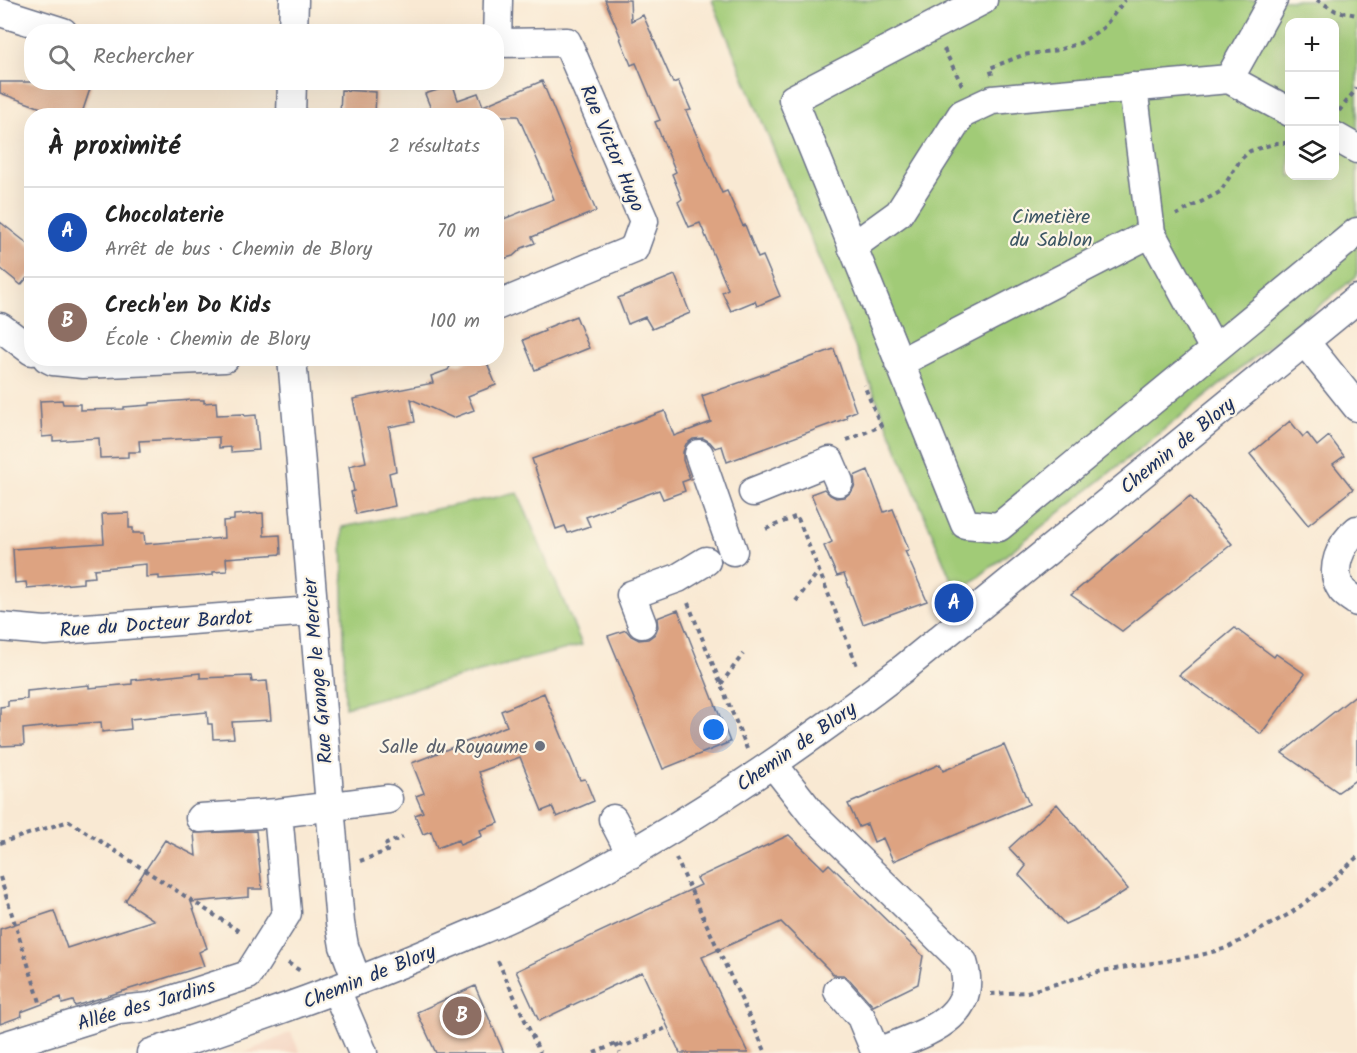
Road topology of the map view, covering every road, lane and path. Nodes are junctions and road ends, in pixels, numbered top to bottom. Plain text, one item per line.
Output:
1 (294, 0) edge
2 (498, 0) edge
3 (983, 0) edge
4 (1125, 0) edge
5 (1273, 0) edge
6 (1317, 0) edge
7 (0, 12) edge
8 (1357, 15) edge
9 (38, 24) edge
10 (293, 24) edge
11 (497, 24) edge
12 (932, 26) junction
13 (504, 43) edge
14 (1229, 79) junction
15 (1133, 87) junction
16 (1357, 88) edge
17 (292, 90) edge
18 (969, 98) junction
19 (291, 108) edge
20 (1285, 109) edge
21 (1339, 111) edge
22 (1339, 138) edge
23 (1285, 143) edge
24 (1357, 149) edge
25 (1357, 232) edge
26 (1151, 233) junction
27 (852, 247) junction
28 (1357, 299) edge
29 (504, 303) edge
30 (0, 327) edge
31 (1305, 342) junction
32 (24, 345) edge
33 (1214, 349) junction
34 (899, 363) junction
35 (293, 366) edge
36 (1357, 407) edge
37 (699, 454) dead end
38 (839, 482) dead end
39 (753, 492) dead end
40 (766, 529) dead end
41 (1357, 530) edge
42 (733, 551) dead end
43 (706, 561) dead end
44 (819, 571) junction
45 (678, 578) junction
46 (1353, 599) edge
47 (796, 602) dead end
48 (312, 611) junction
49 (642, 624) dead end
50 (0, 627) edge
51 (743, 654) dead end
52 (721, 684) junction
53 (871, 693) junction
54 (765, 769) junction
55 (388, 799) dead end
56 (329, 807) junction
57 (278, 813) junction
58 (200, 818) dead end
59 (613, 819) dead end
60 (664, 833) junction
61 (403, 837) dead end
62 (0, 843) edge
63 (631, 854) junction
64 (1357, 857) edge
65 (356, 861) dead end
66 (0, 877) edge
67 (265, 948) junction
68 (498, 961) dead end
69 (305, 975) dead end
70 (346, 986) junction
71 (967, 990) junction
72 (838, 991) dead end
73 (666, 1028) dead end
74 (50, 1032) junction
75 (616, 1044) junction
76 (0, 1047) edge
77 (151, 1053) edge
78 (363, 1053) edge
79 (540, 1053) edge
80 (594, 1053) edge
81 (620, 1053) edge
82 (766, 1053) edge
83 (876, 1053) edge

1 - 10 street
2 - 11 street, Rue Victor Hugo
3 - 12 street
4 - 18 path
5 - 14 street
6 - 8 path
7 - 9 street
12 - 18 path
12 - 27 street
13 - 29 street, Rue Victor Hugo
14 - 15 street
14 - 20 street
15 - 18 street
15 - 26 street
16 - 21 path
17 - 19 street
18 - 27 street
22 - 24 street
23 - 26 path
25 - 33 street
26 - 33 street
26 - 34 street
27 - 34 street
28 - 31 street, Chemin de Blory
30 - 32 street
31 - 36 street
31 - 53 street, Chemin de Blory
33 - 34 street
35 - 48 street, Rue Grange le Mercier
37 - 42 street
38 - 39 street
40 - 44 path
41 - 46 street
43 - 45 street
44 - 47 path
44 - 53 path
45 - 49 street
45 - 52 path
48 - 50 street, Rue du Docteur Bardot
48 - 56 street, Rue Grange le Mercier
51 - 52 path
52 - 54 path
53 - 54 street, Chemin de Blory
54 - 60 street, Chemin de Blory
54 - 71 street
55 - 56 street
56 - 57 street
56 - 70 street, Rue Grange le Mercier
57 - 58 street
57 - 67 street, Allée des Jardins
59 - 63 street
60 - 63 street, Chemin de Blory
60 - 82 path
61 - 65 path
62 - 67 path
63 - 70 street, Chemin de Blory
64 - 71 path
66 - 74 path
67 - 69 path
67 - 74 street, Allée des Jardins
68 - 79 path
70 - 77 street, Chemin de Blory
70 - 78 street, Rue Grange le Mercier
71 - 83 street
72 - 83 street
73 - 75 path
74 - 76 street, Allée des Jardins
75 - 80 path
75 - 81 path

